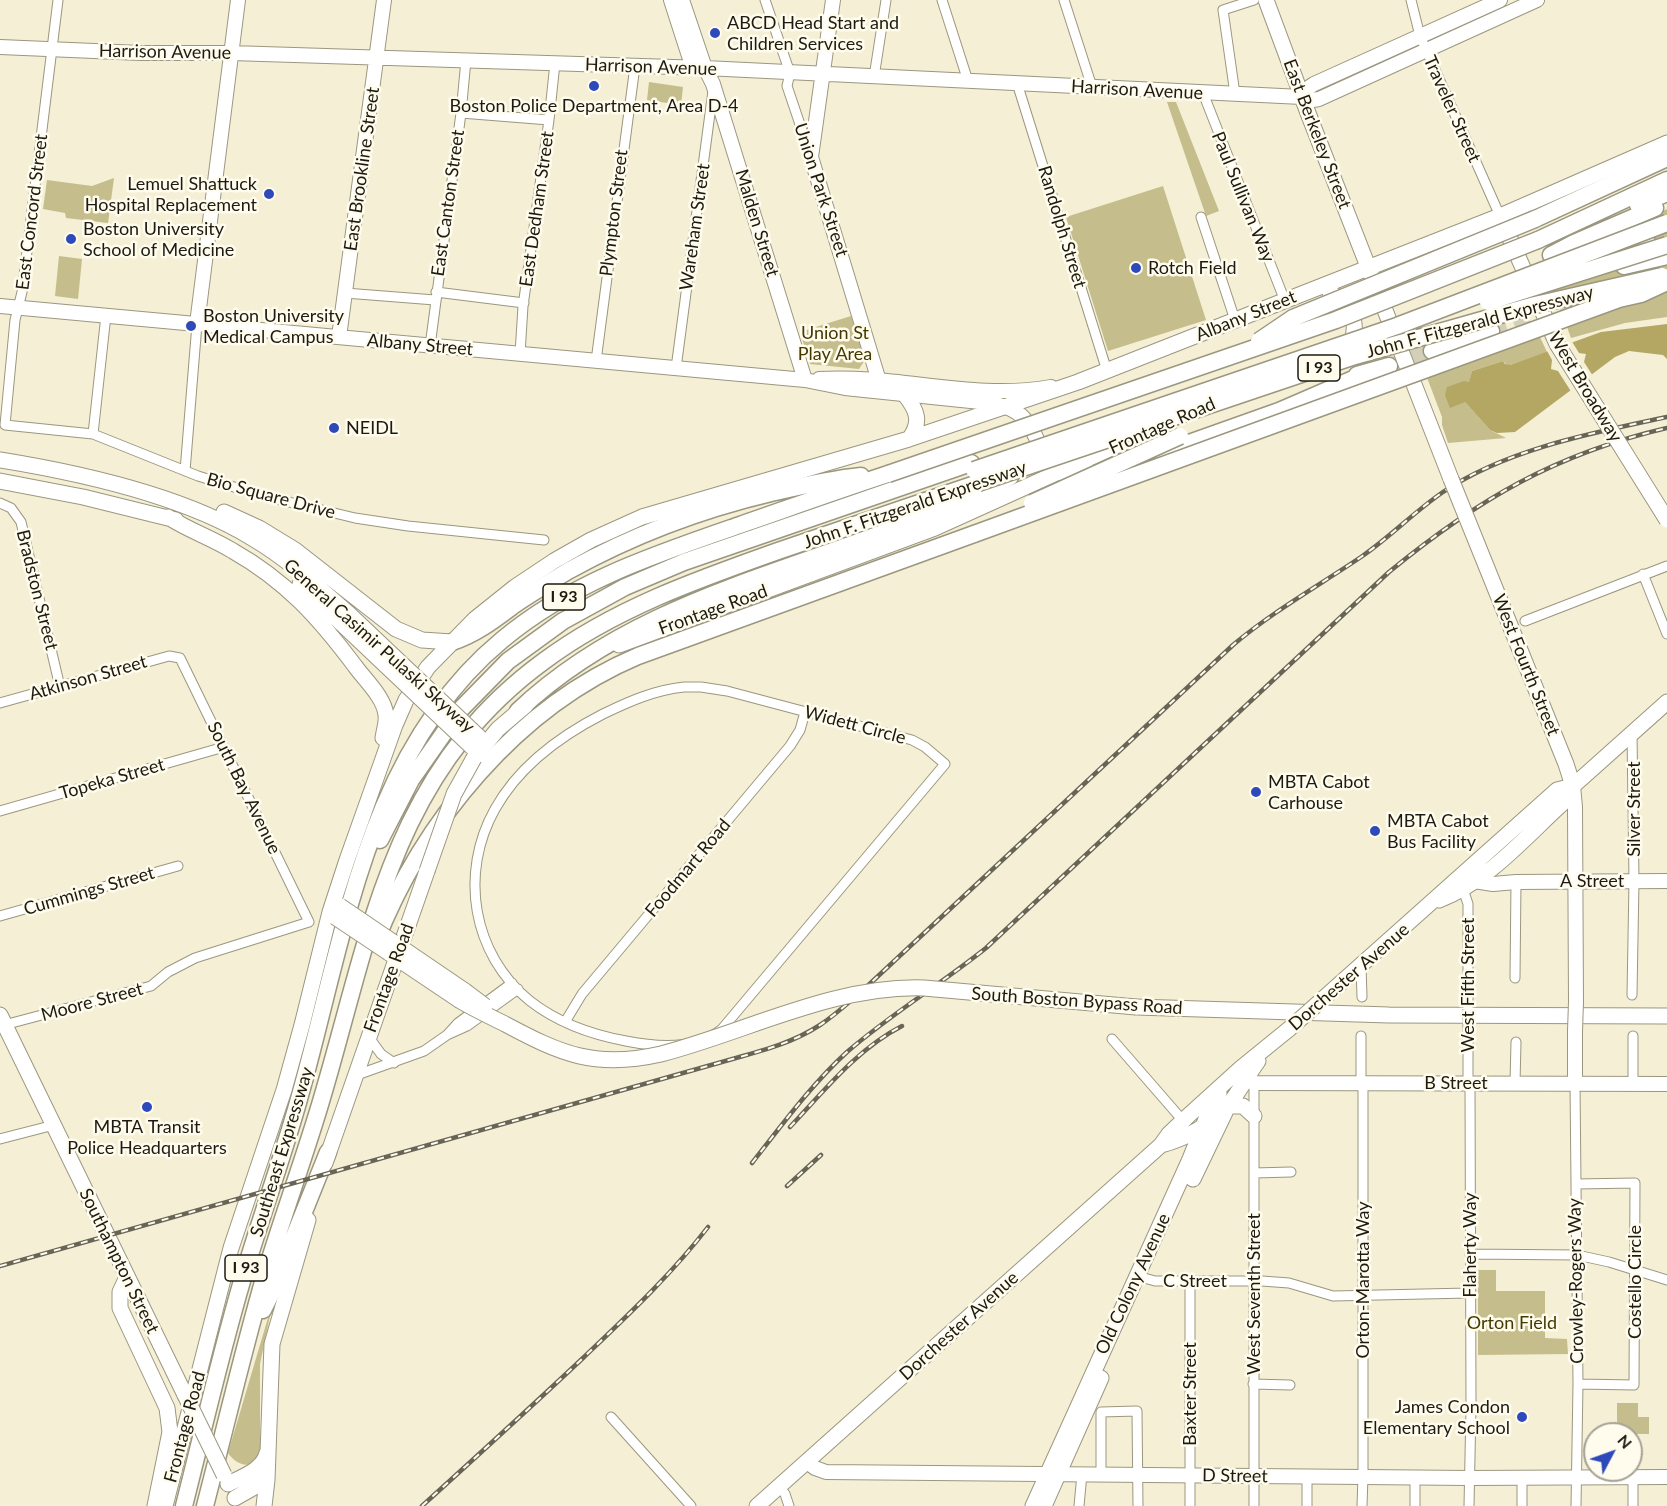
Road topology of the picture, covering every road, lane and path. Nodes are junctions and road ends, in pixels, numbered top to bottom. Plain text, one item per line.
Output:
1 (58, 0) edge
2 (238, 0) edge
3 (384, 0) edge
4 (671, 0) edge
5 (682, 0) edge
6 (765, 0) edge
7 (833, 0) edge
8 (886, 0) edge
9 (942, 0) edge
10 (1064, 0) edge
11 (1254, 0) edge
12 (1266, 0) edge
13 (1411, 0) edge
14 (1500, 0) edge
15 (1537, 0) edge
16 (1420, 36) junction
17 (0, 47) edge
18 (53, 49) junction
19 (1426, 50) junction
20 (231, 53) junction
21 (377, 58) junction
22 (466, 60) junction
23 (555, 63) junction
24 (634, 66) junction
25 (705, 68) junction
26 (790, 73) junction
27 (822, 74) junction
28 (874, 77) junction
29 (968, 81) junction
30 (1017, 84) junction
31 (714, 85) junction
32 (1092, 87) junction
33 (1203, 93) junction
34 (1235, 94) junction
35 (1302, 97) junction
36 (461, 113) junction
37 (549, 120) junction
38 (1667, 142) edge
39 (811, 157) junction
40 (1667, 158) edge
41 (1667, 180) edge
42 (1667, 193) edge
43 (1667, 204) edge
44 (1667, 212) edge
45 (1500, 216) junction
46 (1201, 217) dead end
47 (1667, 224) edge
48 (1667, 230) edge
49 (1538, 240) junction
50 (1667, 245) edge
51 (1551, 255) junction
52 (1667, 256) edge
53 (1369, 268) junction
54 (1667, 274) edge
55 (1667, 282) edge
56 (1322, 286) junction
57 (1644, 292) joint
58 (1667, 292) edge
59 (345, 293) junction
60 (436, 296) junction
61 (1536, 298) junction
62 (1619, 299) junction
63 (1285, 301) junction
64 (524, 303) junction
65 (0, 306) edge
66 (19, 307) junction
67 (106, 315) junction
68 (1238, 319) junction
69 (1451, 323) joint
70 (197, 324) junction
71 (1491, 331) tunnel mouth
72 (1397, 336) junction
73 (339, 338) junction
74 (430, 346) junction
75 (1432, 351) tunnel mouth
76 (520, 354) junction
77 (1241, 354) junction
78 (1338, 359) junction
79 (596, 361) junction
80 (1389, 366) tunnel mouth
81 (676, 368) junction
82 (1107, 371) junction
83 (1367, 373) junction
84 (805, 380) junction
85 (879, 381) junction
86 (1078, 382) junction
87 (905, 395) junction
88 (1014, 404) junction
89 (1030, 423) joint
90 (5, 425) joint
91 (93, 434) junction
92 (909, 439) junction
93 (0, 460) edge
94 (185, 471) junction
95 (1059, 472) junction
96 (888, 474) junction
97 (976, 477) junction
98 (0, 481) edge
99 (132, 490) junction
100 (0, 503) edge
101 (168, 517) junction
102 (1667, 520) edge
103 (974, 534) junction
104 (544, 540) dead end
105 (1667, 566) edge
106 (1643, 574) junction
107 (346, 619) junction
108 (1525, 621) dead end
109 (1667, 634) edge
110 (452, 642) junction
111 (176, 656) joint
112 (60, 687) junction
113 (1667, 702) edge
114 (0, 703) edge
115 (518, 711) junction
116 (805, 712) junction
117 (1632, 732) junction
118 (224, 747) junction
119 (478, 748) junction
120 (1573, 786) junction
121 (371, 798) junction
122 (0, 811) edge
123 (178, 866) dead end
124 (361, 867) junction
125 (1490, 870) junction
126 (1468, 880) junction
127 (1634, 881) junction
128 (1667, 881) edge
129 (1516, 882) junction
130 (1575, 882) junction
131 (334, 910) junction
132 (0, 916) edge
133 (309, 922) joint
134 (395, 950) junction
135 (1361, 966) junction
136 (1515, 978) dead end
137 (354, 984) junction
138 (515, 986) junction
139 (1632, 995) dead end
140 (1362, 997) dead end
141 (1667, 1016) edge
142 (2, 1020) edge
143 (566, 1022) junction
144 (368, 1036) junction
145 (1361, 1036) dead end
146 (1633, 1036) dead end
147 (1112, 1039) dead end
148 (1516, 1042) dead end
149 (394, 1063) junction
150 (354, 1076) junction
151 (1247, 1077) junction
152 (1362, 1083) junction
153 (1469, 1083) junction
154 (1515, 1083) junction
155 (1575, 1083) junction
156 (1633, 1084) junction
157 (1667, 1084) edge
158 (1228, 1106) junction
159 (1254, 1116) junction
160 (54, 1125) junction
161 (1204, 1125) junction
162 (1186, 1127) junction
163 (0, 1140) edge
164 (328, 1152) junction
165 (1291, 1172) dead end
166 (1254, 1173) junction
167 (1576, 1184) junction
168 (1470, 1254) junction
169 (1577, 1256) junction
170 (1635, 1270) junction
171 (127, 1277) junction
172 (1141, 1277) junction
173 (1667, 1280) edge
174 (1190, 1281) junction
175 (1254, 1281) junction
176 (1469, 1293) junction
177 (1364, 1296) junction
178 (247, 1340) junction
179 (1253, 1384) junction
180 (1578, 1384) junction
181 (1290, 1385) dead end
182 (611, 1417) dead end
183 (268, 1450) junction
184 (807, 1461) junction
185 (267, 1469) junction
186 (1052, 1474) junction
187 (1082, 1474) junction
188 (1101, 1474) junction
189 (1138, 1475) junction
190 (1190, 1475) junction
191 (1254, 1476) junction
192 (1307, 1476) junction
193 (1364, 1476) junction
194 (1415, 1477) junction
195 (1469, 1478) junction
196 (1522, 1478) junction
197 (1577, 1478) junction
198 (1583, 1478) edge
199 (1643, 1478) edge
200 (1667, 1478) edge
201 (1633, 1482) edge
202 (779, 1486) junction
203 (231, 1491) edge
204 (155, 1506) edge
205 (165, 1506) edge
206 (184, 1506) edge
207 (205, 1506) edge
208 (264, 1506) edge
209 (691, 1506) edge
210 (757, 1506) edge
211 (789, 1506) edge
212 (1033, 1506) edge
213 (1044, 1506) edge
214 (1080, 1506) edge
215 (1138, 1506) edge
216 (1190, 1506) edge
217 (1254, 1506) edge
218 (1307, 1506) edge
219 (1362, 1506) edge
220 (1415, 1506) edge
221 (1468, 1506) edge
222 (1522, 1506) edge
223 (1576, 1506) edge
224 (1633, 1506) edge

1 - 18 street, East Concord Street
2 - 20 main road
3 - 21 main road, East Brookline Street
4 - 25 main road
5 - 25 main road
6 - 26 street, Union Park Street
7 - 27 main road
8 - 28 street
9 - 29 street
10 - 32 street
11 - 34 street
12 - 35 main road, East Berkeley Street
13 - 16 street, Traveler Street
14 - 16 main road
15 - 19 main road, Harrison Avenue
16 - 19 street, Traveler Street
16 - 35 main road
17 - 18 main road, Harrison Avenue
18 - 20 main road, Harrison Avenue
18 - 66 street, East Concord Street
19 - 35 main road, Harrison Avenue
19 - 45 street, Traveler Street
20 - 21 main road, Harrison Avenue
20 - 70 main road
21 - 22 main road, Harrison Avenue
21 - 59 main road, East Brookline Street
22 - 23 main road, Harrison Avenue
22 - 36 street, East Canton Street
23 - 24 main road, Harrison Avenue
23 - 37 street, East Dedham Street
24 - 25 main road, Harrison Avenue
24 - 79 street, Plympton Street
25 - 26 main road, Harrison Avenue
25 - 31 main road, Malden Street
26 - 27 main road, Harrison Avenue
26 - 39 street, Union Park Street
27 - 28 main road, Harrison Avenue
27 - 39 main road
28 - 29 main road, Harrison Avenue
29 - 30 main road, Harrison Avenue
30 - 32 main road, Harrison Avenue
30 - 82 street, Randolph Street
31 - 81 street, Wareham Street
31 - 84 main road, Malden Street
32 - 33 main road, Harrison Avenue
33 - 34 main road, Harrison Avenue
33 - 63 street, Paul Sullivan Way
34 - 35 main road, Harrison Avenue
35 - 53 main road, East Berkeley Street
36 - 37 street
36 - 60 street, East Canton Street
37 - 64 street, East Dedham Street
38 - 45 main road, Albany Street
39 - 85 main road, Union Park Street
40 - 77 highway, bridge
41 - 49 highway, John F. Fitzgerald Expressway / I 93
42 - 49 highway
43 - 51 highway
44 - 51 highway
45 - 53 main road, Albany Street
45 - 61 main road, West Broadway
46 - 68 street
47 - 72 highway, bridge
48 - 61 highway
49 - 77 highway, John F. Fitzgerald Expressway / I 93, bridge
50 - 72 highway, bridge
51 - 97 highway
52 - 61 highway
53 - 56 main road, Albany Street
53 - 72 main road, West Fourth Street
54 - 62 highway, bridge
54 - 72 highway, John F. Fitzgerald Expressway / I 93, bridge
55 - 62 highway, bridge
56 - 63 main road, Albany Street
56 - 78 main road
57 - 58 highway
57 - 61 main road
59 - 60 street
59 - 73 main road, East Brookline Street
60 - 64 street
60 - 74 street, East Canton Street
61 - 69 highway
61 - 102 main road, West Broadway, bridge
62 - 103 highway, bridge
63 - 68 main road, Albany Street
64 - 76 street, East Dedham Street
65 - 66 main road, Albany Street
66 - 67 main road, Albany Street
66 - 90 street, East Concord Street
67 - 70 main road, Albany Street
67 - 91 street
68 - 82 main road, Albany Street
69 - 72 main road, Frontage Road
70 - 73 main road, Albany Street
70 - 94 street
71 - 75 highway
72 - 78 main road, Frontage Road
72 - 97 highway, bridge
72 - 97 highway, John F. Fitzgerald Expressway / I 93, bridge
72 - 120 main road, West Fourth Street, bridge
73 - 74 main road, Albany Street
74 - 76 main road, Albany Street
76 - 79 main road, Albany Street
77 - 96 highway, John F. Fitzgerald Expressway / I 93, bridge
78 - 95 main road, Frontage Road
79 - 81 main road, Albany Street
80 - 83 highway
81 - 84 main road, Albany Street
82 - 86 main road, Albany Street
83 - 95 highway
83 - 103 highway, bridge
84 - 85 main road, Albany Street
84 - 87 main road, Albany Street
85 - 86 main road, Albany Street
86 - 88 main road, Frontage Road
87 - 88 main road, Albany Street
87 - 92 main road
88 - 89 main road
88 - 92 main road, Frontage Road
89 - 95 main road
90 - 91 street, Bio Square Drive
91 - 94 street, Bio Square Drive
92 - 110 main road, Frontage Road
93 - 99 main road, General Casimir Pulaski Skyway
94 - 104 street, Bio Square Drive
95 - 115 main road, Frontage Road
96 - 110 highway
96 - 124 highway, John F. Fitzgerald Expressway / I 93
97 - 115 highway
97 - 124 highway
97 - 137 highway, John F. Fitzgerald Expressway / I 93
98 - 101 main road, General Casimir Pulaski Skyway
99 - 107 main road, General Casimir Pulaski Skyway
99 - 110 main road
100 - 112 street, Bradston Street
101 - 107 main road, General Casimir Pulaski Skyway
101 - 121 main road
103 - 137 highway
105 - 106 street
106 - 108 street
106 - 109 street
107 - 119 main road, General Casimir Pulaski Skyway, bridge
110 - 121 main road, Frontage Road
111 - 112 street, Atkinson Street
111 - 118 street, South Bay Avenue
112 - 114 street, Atkinson Street
113 - 117 main road, Dorchester Avenue
115 - 119 main road, Frontage Road
116 - 138 street, Widett Circle
116 - 143 street, Foodmart Road
116 - 143 street, Widett Circle
117 - 120 main road, Dorchester Avenue
117 - 127 street, Silver Street
118 - 122 street, Topeka Street
118 - 133 street, South Bay Avenue
119 - 134 main road, Frontage Road, bridge
120 - 125 main road, Dorchester Avenue
120 - 126 main road, Dorchester Avenue
120 - 130 main road, West Fourth Street
121 - 131 main road, Frontage Road
123 - 132 street, Cummings Street
124 - 206 highway, Southeast Expressway / I 93
125 - 126 main road, Dorchester Avenue
125 - 129 main road, A Street
126 - 129 main road, A Street
126 - 135 main road, Dorchester Avenue
126 - 153 street, West Fifth Street, bridge
127 - 128 main road, A Street
127 - 130 main road, A Street
127 - 139 street, Silver Street
129 - 130 main road, A Street
129 - 136 street
130 - 155 main road, West Fourth Street, bridge
131 - 134 main road, South Boston Bypass Road, bridge
131 - 205 main road, Frontage Road
133 - 142 street, Moore Street
134 - 141 main road, South Boston Bypass Road, bridge
134 - 144 main road, Frontage Road
135 - 140 street
135 - 151 main road, Dorchester Avenue, bridge
137 - 178 highway, Southeast Expressway / I 93
138 - 143 street, Widett Circle
138 - 149 street
142 - 160 main road, Southampton Street
144 - 149 street
144 - 150 main road, Frontage Road
145 - 152 street, Orton-Marotta Way
146 - 156 street
147 - 162 street
148 - 154 street
149 - 150 street
150 - 164 main road, Frontage Road
151 - 152 main road, B Street
151 - 158 main road, Dorchester Avenue
151 - 159 street, West Seventh Street
151 - 161 main road, Old Colony Avenue
151 - 162 main road, Dorchester Avenue
152 - 153 main road, B Street
152 - 177 street, Orton-Marotta Way
153 - 154 main road, B Street
153 - 168 street, Flaherty Way
154 - 155 main road, B Street
155 - 156 main road, B Street
155 - 167 street, Crowley-Rogers Way
156 - 157 main road, B Street
158 - 159 main road
158 - 161 main road, Dorchester Avenue
158 - 172 main road, Old Colony Avenue
159 - 166 street, West Seventh Street
160 - 163 street
160 - 171 main road, Southampton Street
161 - 162 main road, Dorchester Avenue
161 - 172 main road, Old Colony Avenue
162 - 184 main road, Dorchester Avenue
164 - 178 highway
164 - 183 main road, Frontage Road
165 - 166 street
166 - 175 street, West Seventh Street
167 - 169 street, Crowley-Rogers Way
167 - 170 street, Costello Circle
168 - 169 street
168 - 176 street, Flaherty Way
169 - 170 street
169 - 180 street, Crowley-Rogers Way
170 - 173 street
170 - 180 street, Costello Circle
171 - 203 main road, Southampton Street, bridge
171 - 204 main road
172 - 174 street, C Street
172 - 186 main road, Old Colony Avenue
174 - 175 street, C Street
174 - 190 street, Baxter Street
175 - 177 street, C Street
175 - 179 street, West Seventh Street
176 - 177 street, C Street
176 - 195 street, Flaherty Way
177 - 193 street, Orton-Marotta Way
178 - 207 highway, Southeast Expressway / I 93
179 - 181 street
179 - 191 street, West Seventh Street
180 - 197 street, Crowley-Rogers Way
182 - 209 street
183 - 185 main road, Frontage Road
183 - 203 main road
184 - 186 main road, D Street
184 - 202 main road, Dorchester Avenue
185 - 203 main road
185 - 208 main road, Frontage Road
186 - 187 main road, D Street
186 - 212 main road, Old Colony Avenue
186 - 213 main road, Old Colony Avenue
187 - 188 main road, D Street
187 - 214 street
188 - 189 main road, D Street
188 - 189 street
189 - 190 main road, D Street
189 - 215 street
190 - 191 main road, D Street
190 - 216 street, Baxter Street
191 - 192 main road, D Street
191 - 217 street, West Seventh Street
192 - 193 main road, D Street
192 - 218 street
193 - 194 main road, D Street
193 - 219 street, Orton-Marotta Way
194 - 195 main road, D Street
194 - 220 street
195 - 196 main road, D Street
195 - 221 street
196 - 197 main road, D Street
196 - 222 street
197 - 198 main road, D Street
197 - 223 street
199 - 200 main road, D Street
201 - 224 street
202 - 210 main road, Dorchester Avenue
202 - 211 street

